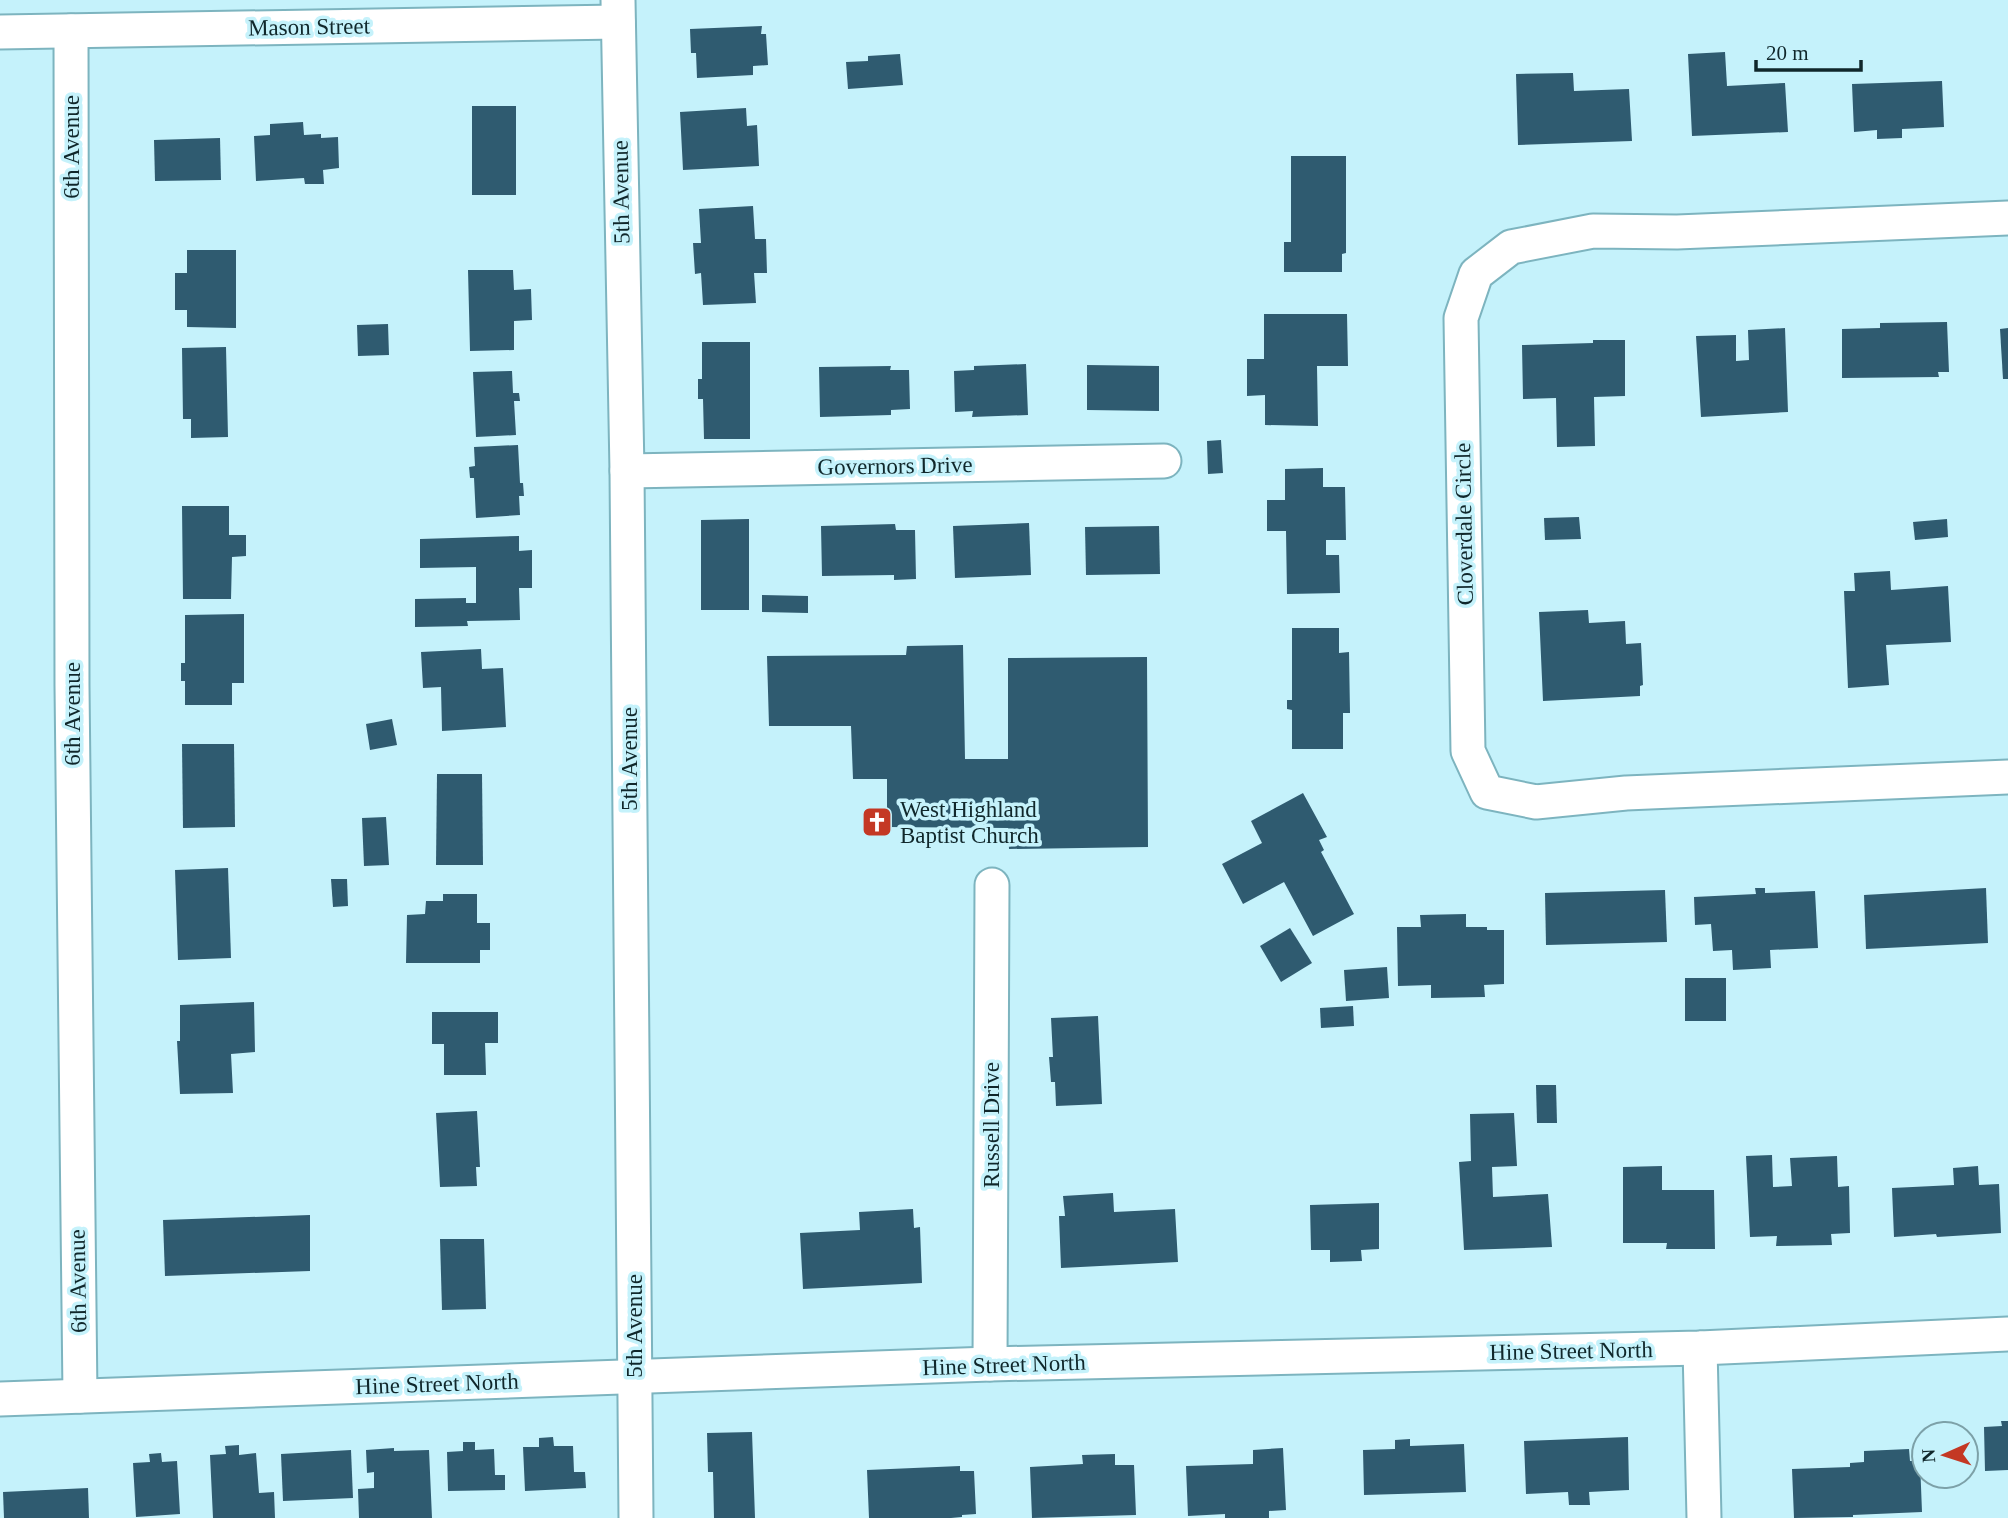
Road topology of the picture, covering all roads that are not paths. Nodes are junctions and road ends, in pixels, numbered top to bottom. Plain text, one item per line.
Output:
1 (618, 11) edge
2 (71, 31) junction
3 (0, 32) edge
4 (2008, 218) edge
5 (1164, 461) dead end
6 (626, 471) junction
7 (2008, 777) edge
8 (992, 885) dead end
9 (2008, 1335) edge
10 (1700, 1348) junction
11 (990, 1364) junction
12 (634, 1377) junction
13 (79, 1396) junction
14 (0, 1399) edge
15 (635, 1518) edge
16 (1704, 1518) edge

1 - 2 street, Mason Street
1 - 6 street, 5th Avenue
2 - 3 street, Mason Street
2 - 13 street, 6th Avenue
4 - 7 street, Cloverdale Circle
5 - 6 street, Governors Drive
6 - 12 street, 5th Avenue
8 - 11 street, Russell Drive
9 - 10 street, Hine Street North
10 - 11 street, Hine Street North
10 - 16 street
11 - 12 street, Hine Street North
12 - 13 street, Hine Street North
12 - 15 street, 5th Avenue
13 - 14 street, Hine Street North

